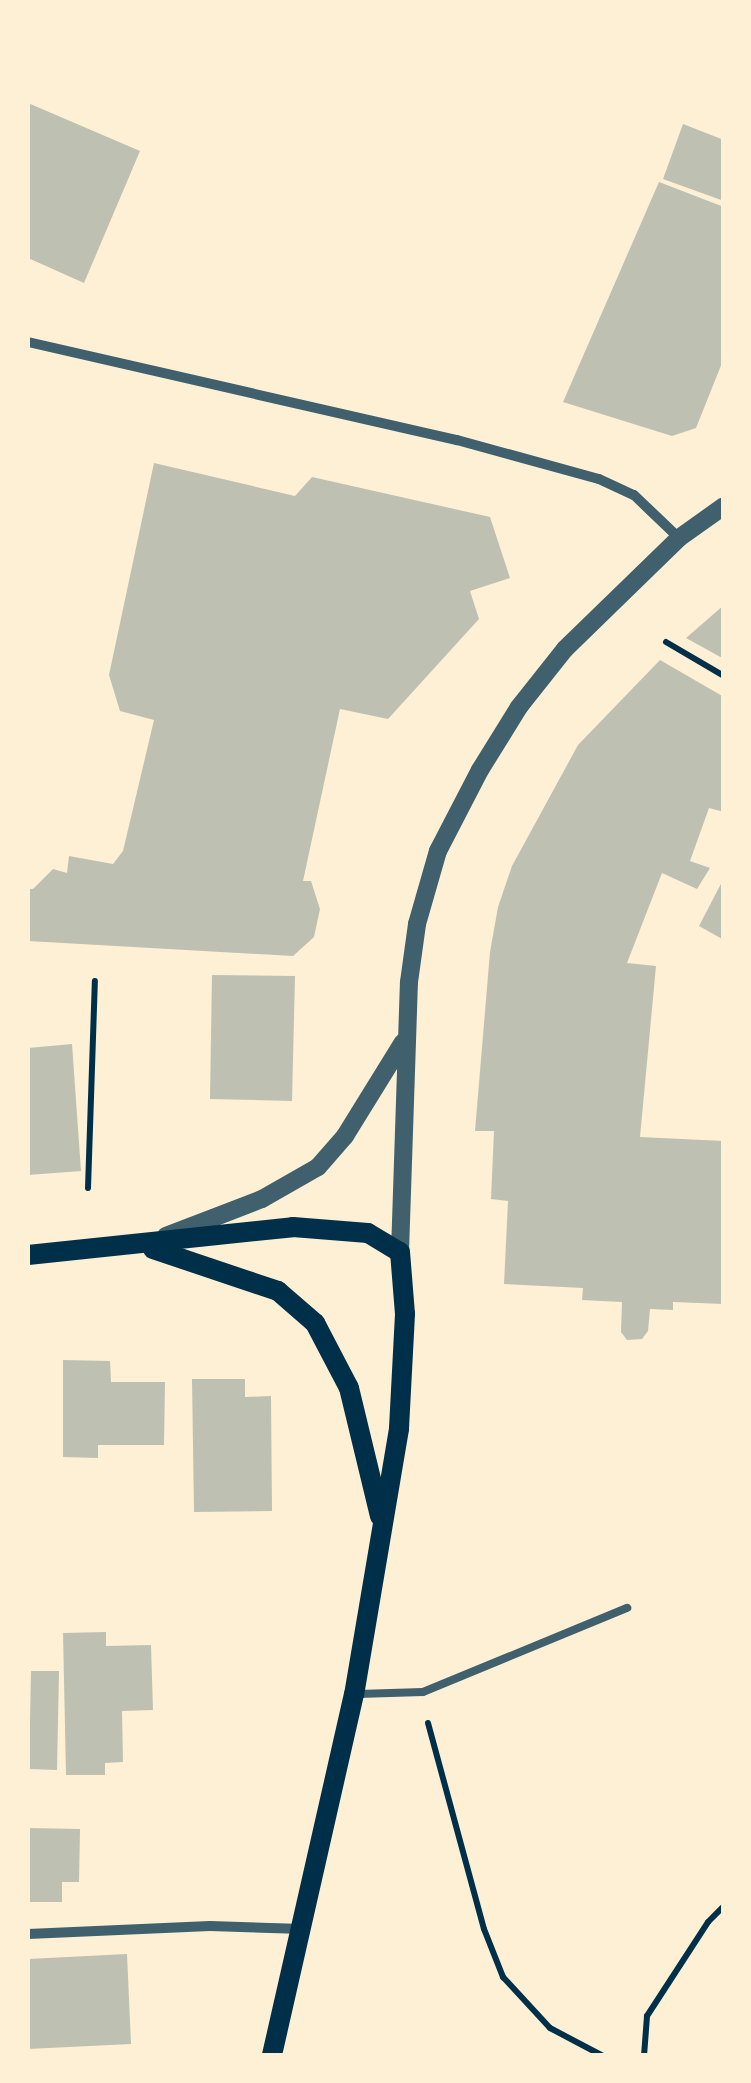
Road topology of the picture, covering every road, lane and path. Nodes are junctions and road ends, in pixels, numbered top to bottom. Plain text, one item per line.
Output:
1 (28, 342) edge
2 (724, 506) edge
3 (679, 538) junction
4 (666, 642) dead end
5 (724, 676) edge
6 (95, 981) dead end
7 (404, 1042) junction
8 (88, 1188) dead end
9 (142, 1246) junction
10 (400, 1252) junction
11 (28, 1255) edge
12 (382, 1527) junction
13 (626, 1608) dead end
14 (423, 1692) junction
15 (354, 1694) junction
16 (724, 1906) edge
17 (304, 1929) junction
18 (28, 1934) edge
19 (272, 2056) edge
20 (603, 2056) edge
21 (644, 2056) edge

1 - 3 street
2 - 3 street
3 - 7 street
4 - 5 path
6 - 8 path
7 - 9 street
7 - 10 street
9 - 10 main road
9 - 11 main road
9 - 12 main road
10 - 12 main road
12 - 15 main road
13 - 14 lane
14 - 15 lane
14 - 20 path
15 - 17 main road
16 - 21 path
17 - 18 street
17 - 19 main road

